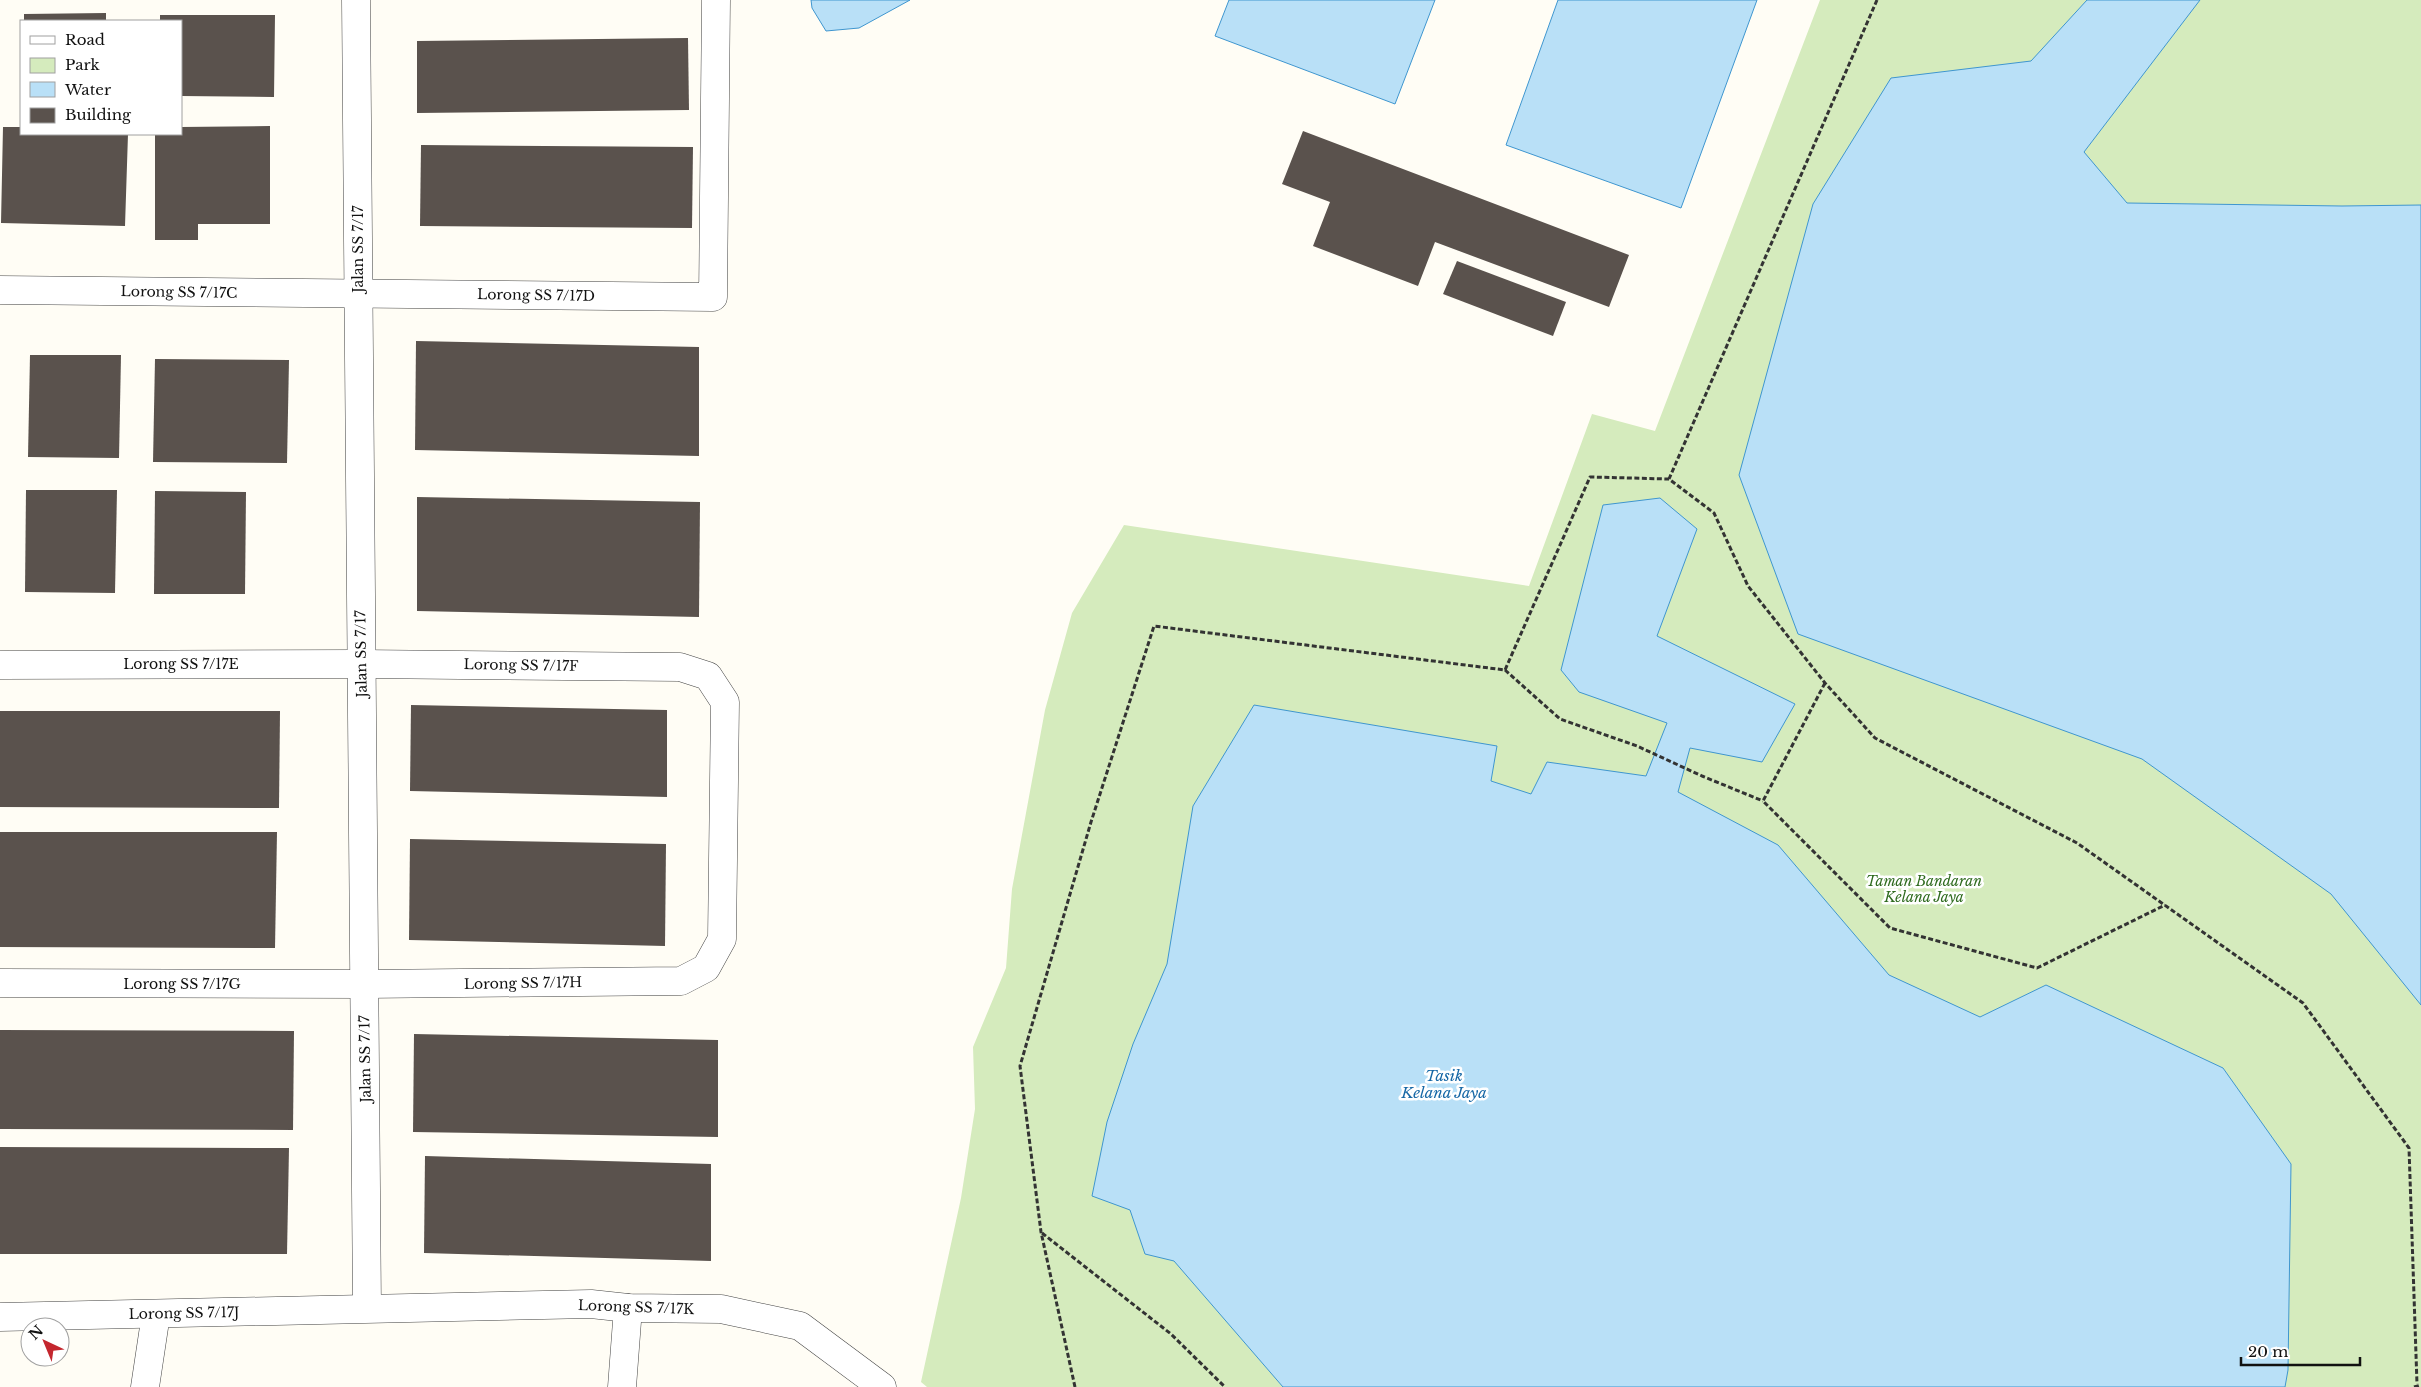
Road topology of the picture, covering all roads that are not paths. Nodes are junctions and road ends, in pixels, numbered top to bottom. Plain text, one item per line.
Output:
1 (356, 0) edge
2 (716, 0) edge
3 (0, 290) edge
4 (358, 293) junction
5 (361, 664) junction
6 (0, 665) edge
7 (681, 981) joint
8 (0, 983) edge
9 (364, 984) junction
10 (367, 1308) junction
11 (628, 1308) junction
12 (156, 1314) junction
13 (0, 1317) edge
14 (145, 1387) edge
15 (622, 1387) edge
16 (882, 1387) edge

1 - 4 street, Jalan SS 7/17
2 - 4 street, Lorong SS 7/17D
3 - 4 street, Lorong SS 7/17C
4 - 5 street, Jalan SS 7/17
5 - 6 street, Lorong SS 7/17E
5 - 7 street, Lorong SS 7/17F
5 - 9 street, Jalan SS 7/17
7 - 9 street, Lorong SS 7/17H
8 - 9 street, Lorong SS 7/17G
9 - 10 street, Jalan SS 7/17
10 - 11 street, Lorong SS 7/17K
10 - 12 street, Lorong SS 7/17J
11 - 15 street
11 - 16 street, Lorong SS 7/17K
12 - 13 street, Lorong SS 7/17J
12 - 14 street

